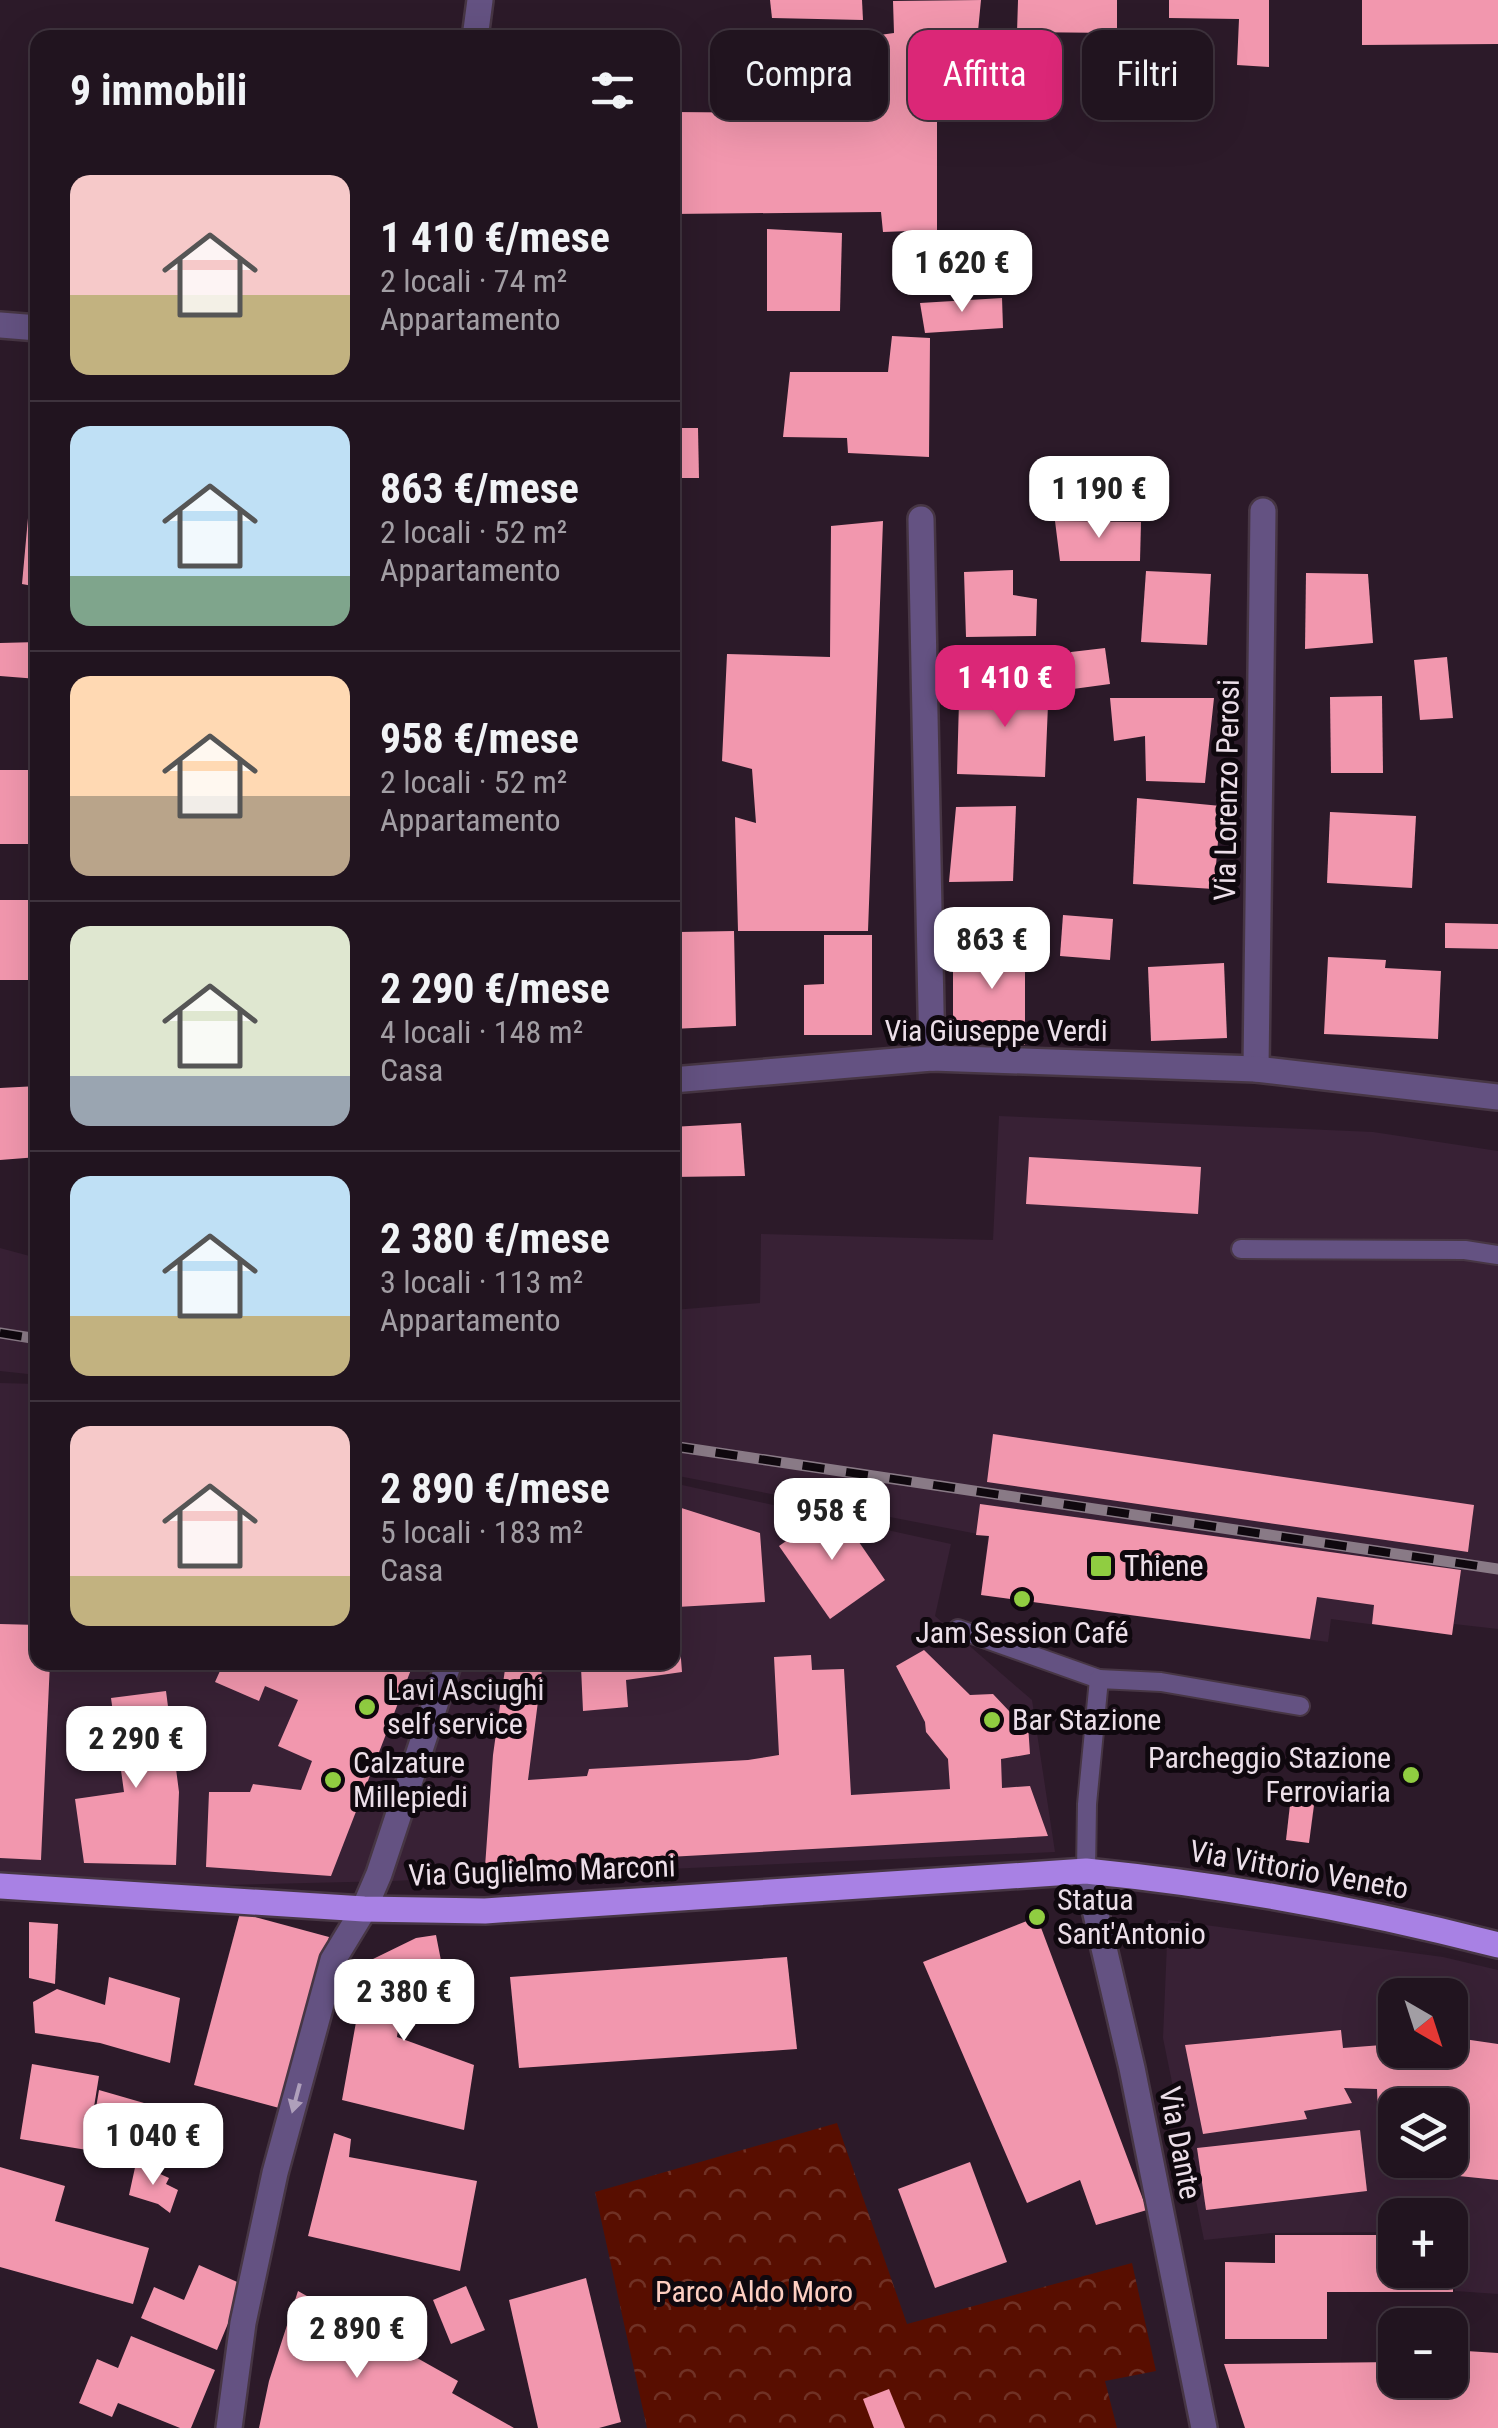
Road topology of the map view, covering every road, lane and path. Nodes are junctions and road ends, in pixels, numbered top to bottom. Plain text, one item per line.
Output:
1 (480, 0) edge
2 (476, 30) edge
3 (0, 325) edge
4 (30, 327) edge
5 (1263, 511) dead end
6 (922, 519) dead end
7 (932, 1058) junction
8 (1256, 1069) junction
9 (680, 1079) edge
10 (1498, 1098) edge
11 (1241, 1249) dead end
12 (1498, 1255) edge
13 (958, 1629) dead end
14 (446, 1670) edge
15 (1099, 1679) junction
16 (1300, 1706) dead end
17 (1086, 1872) junction
18 (0, 1886) edge
19 (364, 1909) junction
20 (1498, 1945) edge
21 (229, 2428) edge
22 (1204, 2428) edge

1 - 2 street
3 - 4 street
5 - 8 street, Via Lorenzo Perosi
6 - 7 street
7 - 8 street, Via Giuseppe Verdi
7 - 9 street, Via Giuseppe Verdi
8 - 10 street, Via Giuseppe Verdi
11 - 12 lane
13 - 15 lane
14 - 19 street
15 - 16 lane
15 - 17 lane
17 - 19 main road, Via Guglielmo Marconi
17 - 20 main road, Via Vittorio Veneto
17 - 22 street, Via Dante
18 - 19 main road, Via Guglielmo Marconi
19 -> 21 street

